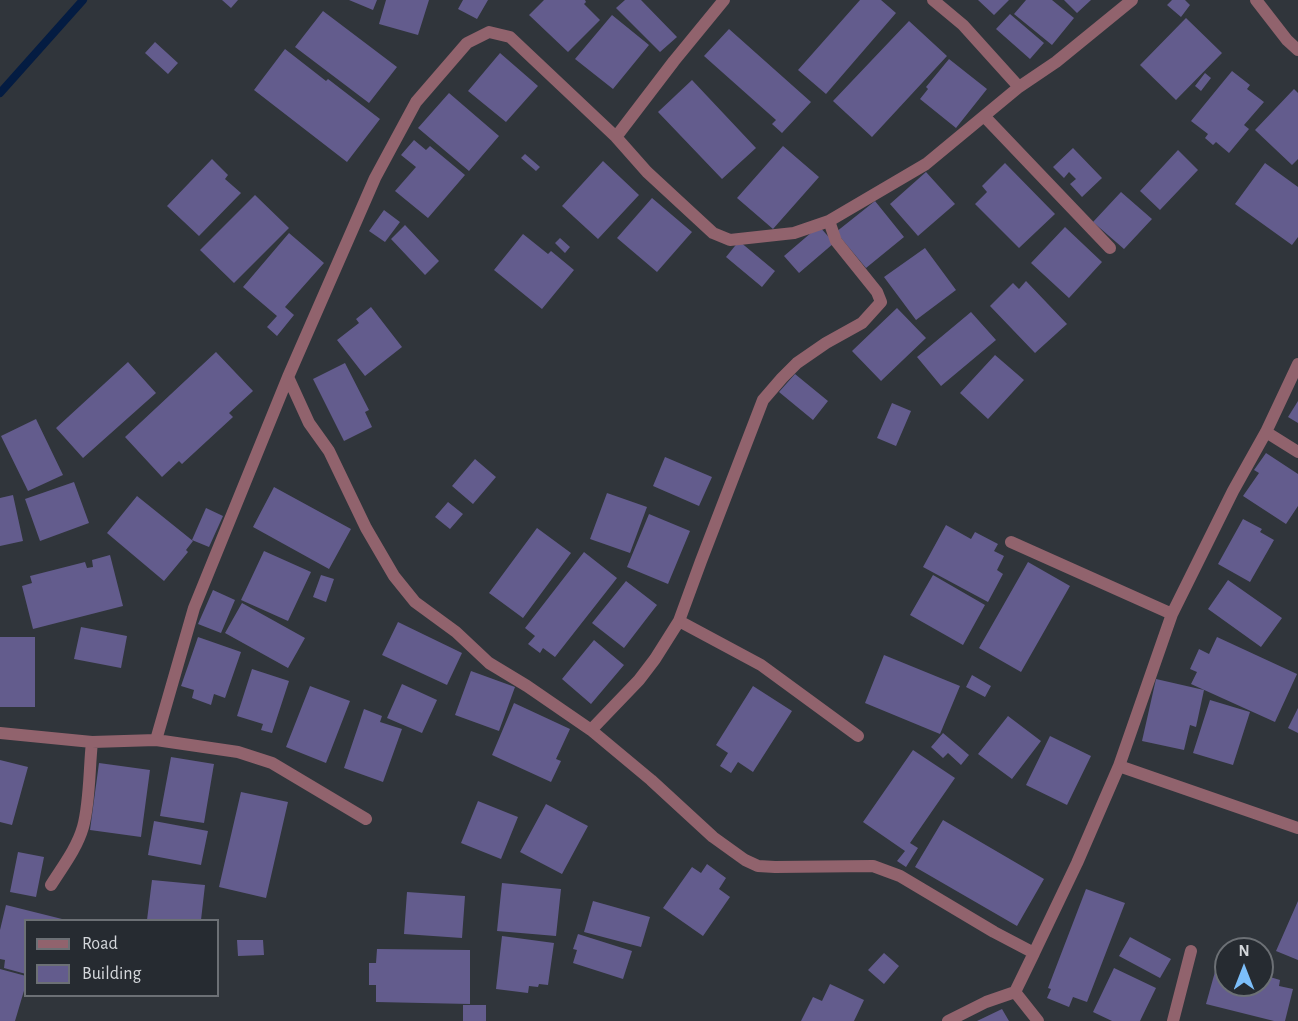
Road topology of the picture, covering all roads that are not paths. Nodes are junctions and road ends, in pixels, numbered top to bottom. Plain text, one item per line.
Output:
1 (724, 0) edge
2 (933, 0) edge
3 (1131, 0) edge
4 (1256, 0) edge
5 (1298, 50) edge
6 (1019, 87) junction
7 (984, 116) junction
8 (616, 137) junction
9 (829, 221) junction
10 (1110, 248) dead end
11 (1298, 364) edge
12 (288, 377) junction
13 (1266, 432) junction
14 (1298, 452) edge
15 (1011, 542) dead end
16 (1172, 614) junction
17 (679, 621) junction
18 (591, 730) junction
19 (0, 733) edge
20 (858, 736) dead end
21 (156, 740) junction
22 (92, 742) junction
23 (1119, 766) junction
24 (366, 819) dead end
25 (1298, 828) edge
26 (51, 885) dead end
27 (1191, 951) dead end
28 (1034, 953) junction
29 (1015, 992) junction
30 (948, 1021) edge
31 (1038, 1021) edge
32 (1173, 1021) edge

1 - 8 street
2 - 6 street
3 - 6 street
4 - 5 street
6 - 7 street
7 - 9 street
7 - 10 street
8 - 9 street
8 - 12 street
9 - 17 street
11 - 13 street
12 - 18 street
12 - 21 street
13 - 14 street
13 - 16 street
15 - 16 street
16 - 23 street
17 - 18 street
17 - 20 street
18 - 28 street
19 - 22 street
21 - 22 street
21 - 24 street
22 - 26 street
23 - 25 street
23 - 28 street
27 - 32 street
28 - 29 street
29 - 30 street
29 - 31 street

